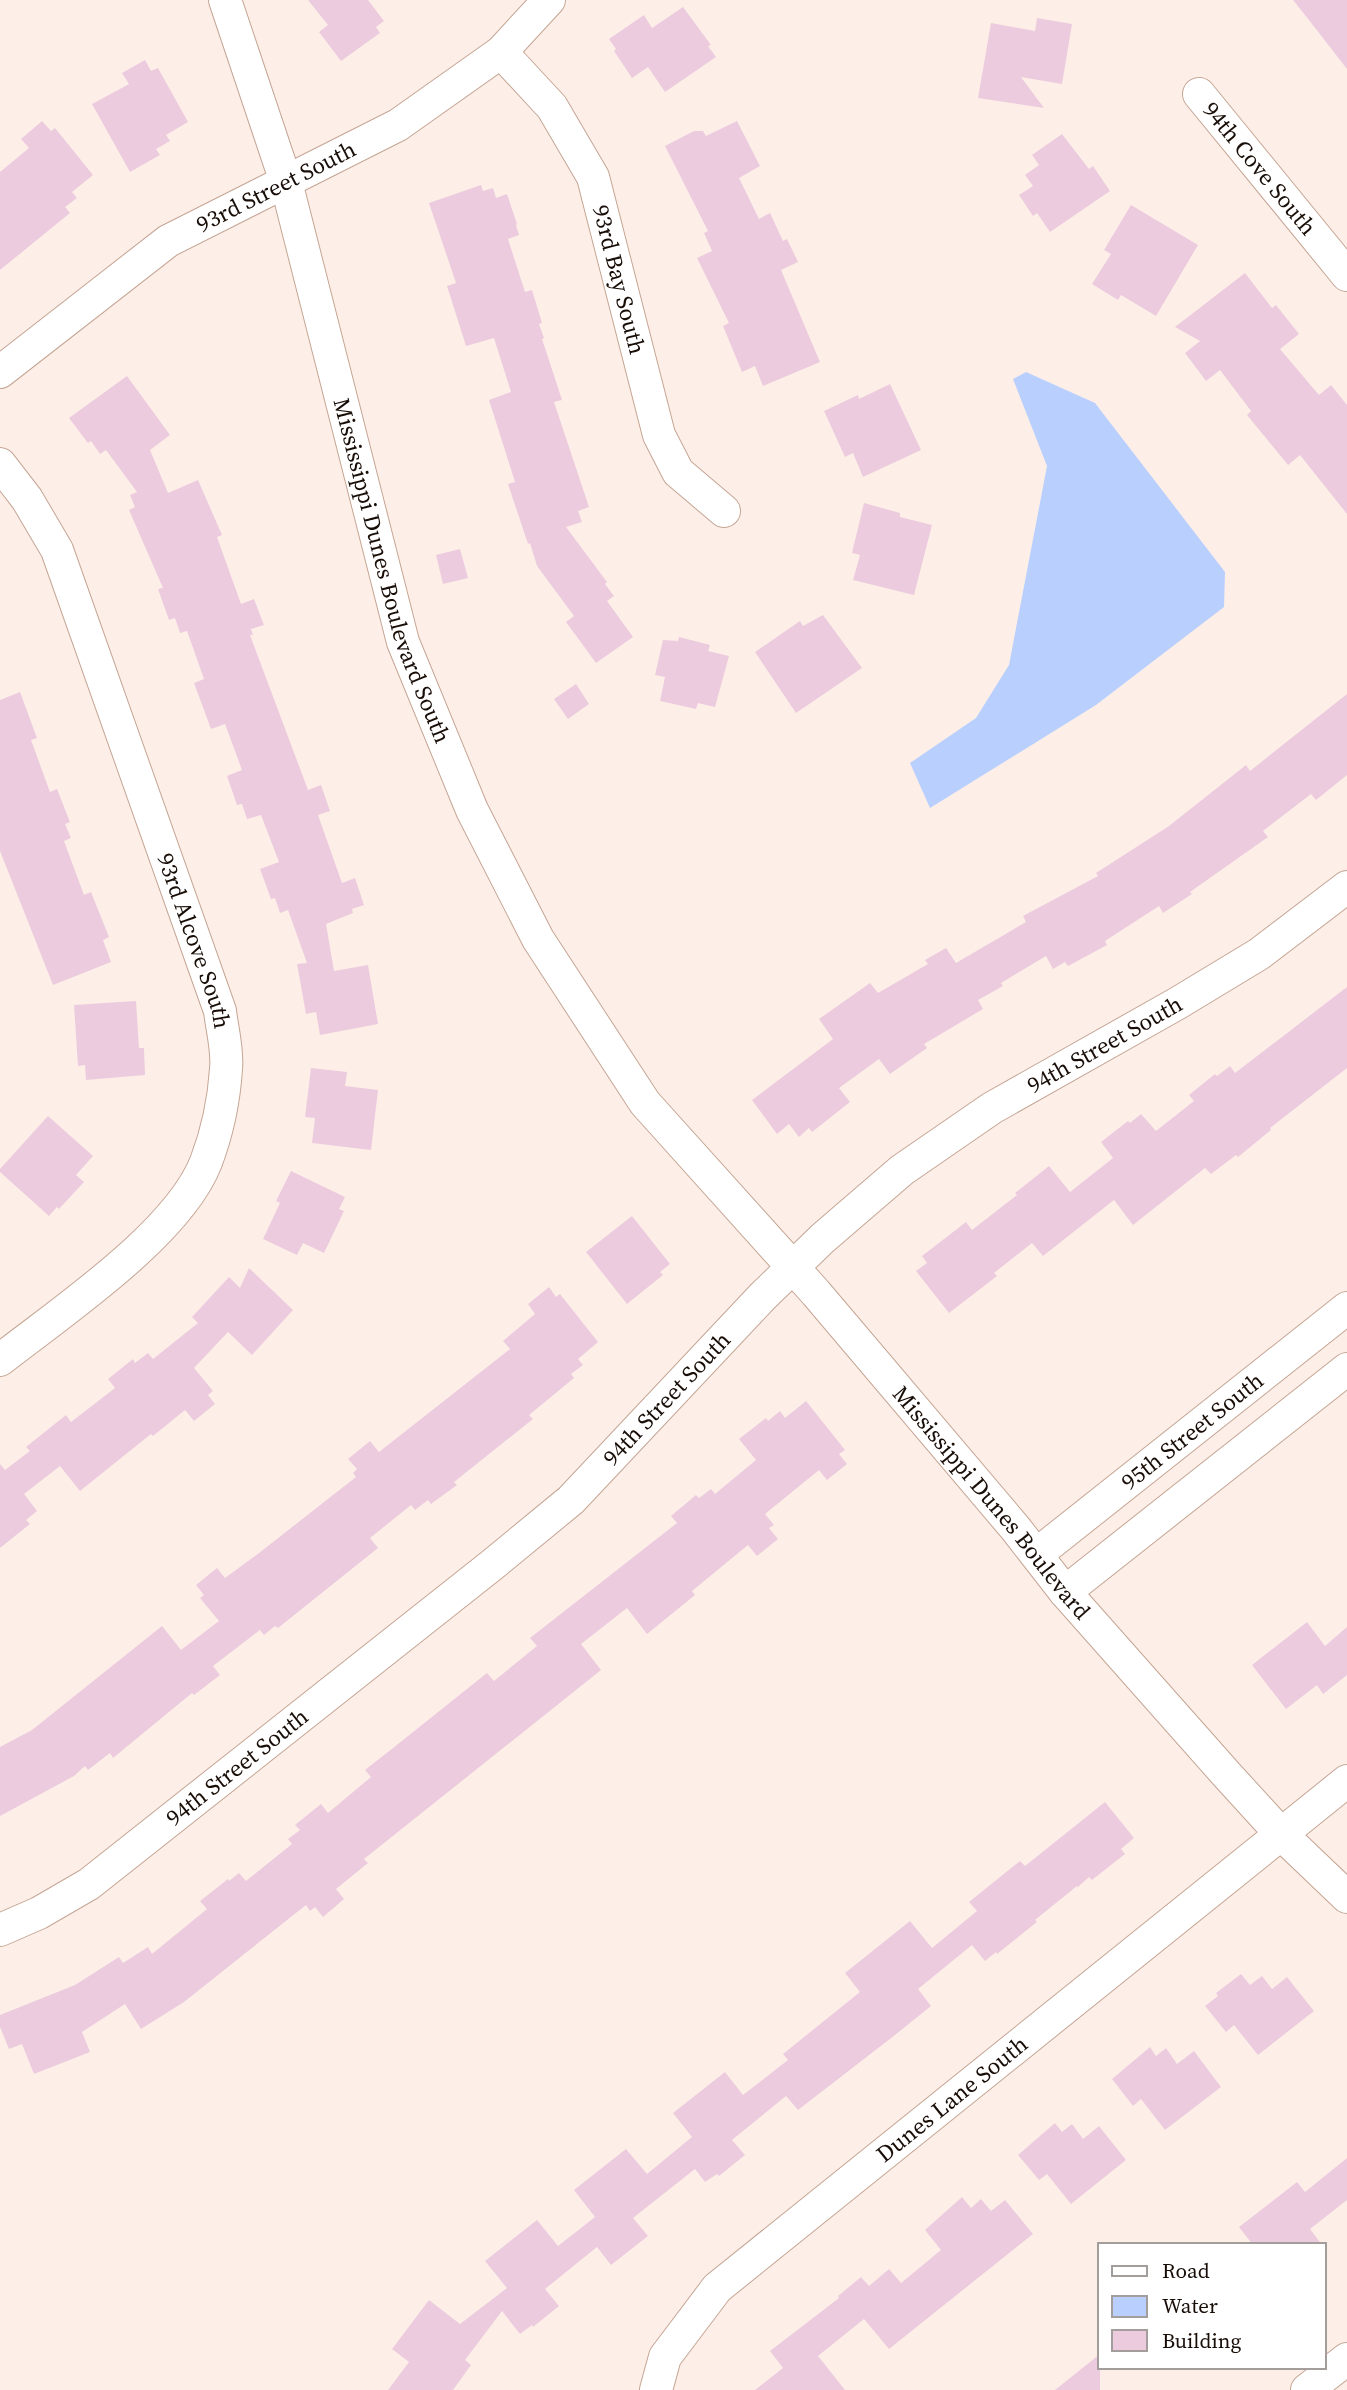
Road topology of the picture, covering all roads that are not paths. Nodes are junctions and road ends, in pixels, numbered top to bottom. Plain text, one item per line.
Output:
1 (225, 0) edge
2 (549, 0) edge
3 (501, 52) junction
4 (1199, 94) dead end
5 (286, 182) junction
6 (1347, 275) edge
7 (0, 372) edge
8 (0, 464) edge
9 (724, 511) dead end
10 (1347, 887) edge
11 (645, 1103) joint
12 (792, 1268) junction
13 (1347, 1308) edge
14 (0, 1360) edge
15 (1347, 1369) edge
16 (1037, 1555) junction
17 (1065, 1592) junction
18 (1347, 1781) edge
19 (1280, 1834) junction
20 (1347, 1897) edge
21 (0, 1930) edge
22 (1347, 2358) edge
23 (656, 2390) edge
24 (1307, 2390) edge

1 - 5 street, Mississippi Dunes Boulevard South
2 - 3 street, 93rd Street South
3 - 5 street, 93rd Street South
3 - 9 street, 93rd Bay South
4 - 6 street, 94th Cove South
5 - 7 street, 93rd Street South
5 - 11 street, Mississippi Dunes Boulevard South
8 - 14 street, 93rd Alcove South
10 - 12 street, 94th Street South
11 - 12 street, Mississippi Dunes Boulevard
12 - 16 street, Mississippi Dunes Boulevard
12 - 21 street, 94th Street South
13 - 16 street, 95th Street South
15 - 17 street, 95th Street South
16 - 17 street, Mississippi Dunes Boulevard
17 - 19 street, Mississippi Dunes Boulevard
18 - 19 street, Dunes Lane South
19 - 20 street, Mississippi Dunes Boulevard
19 - 23 street, Dunes Lane South
22 - 24 street

